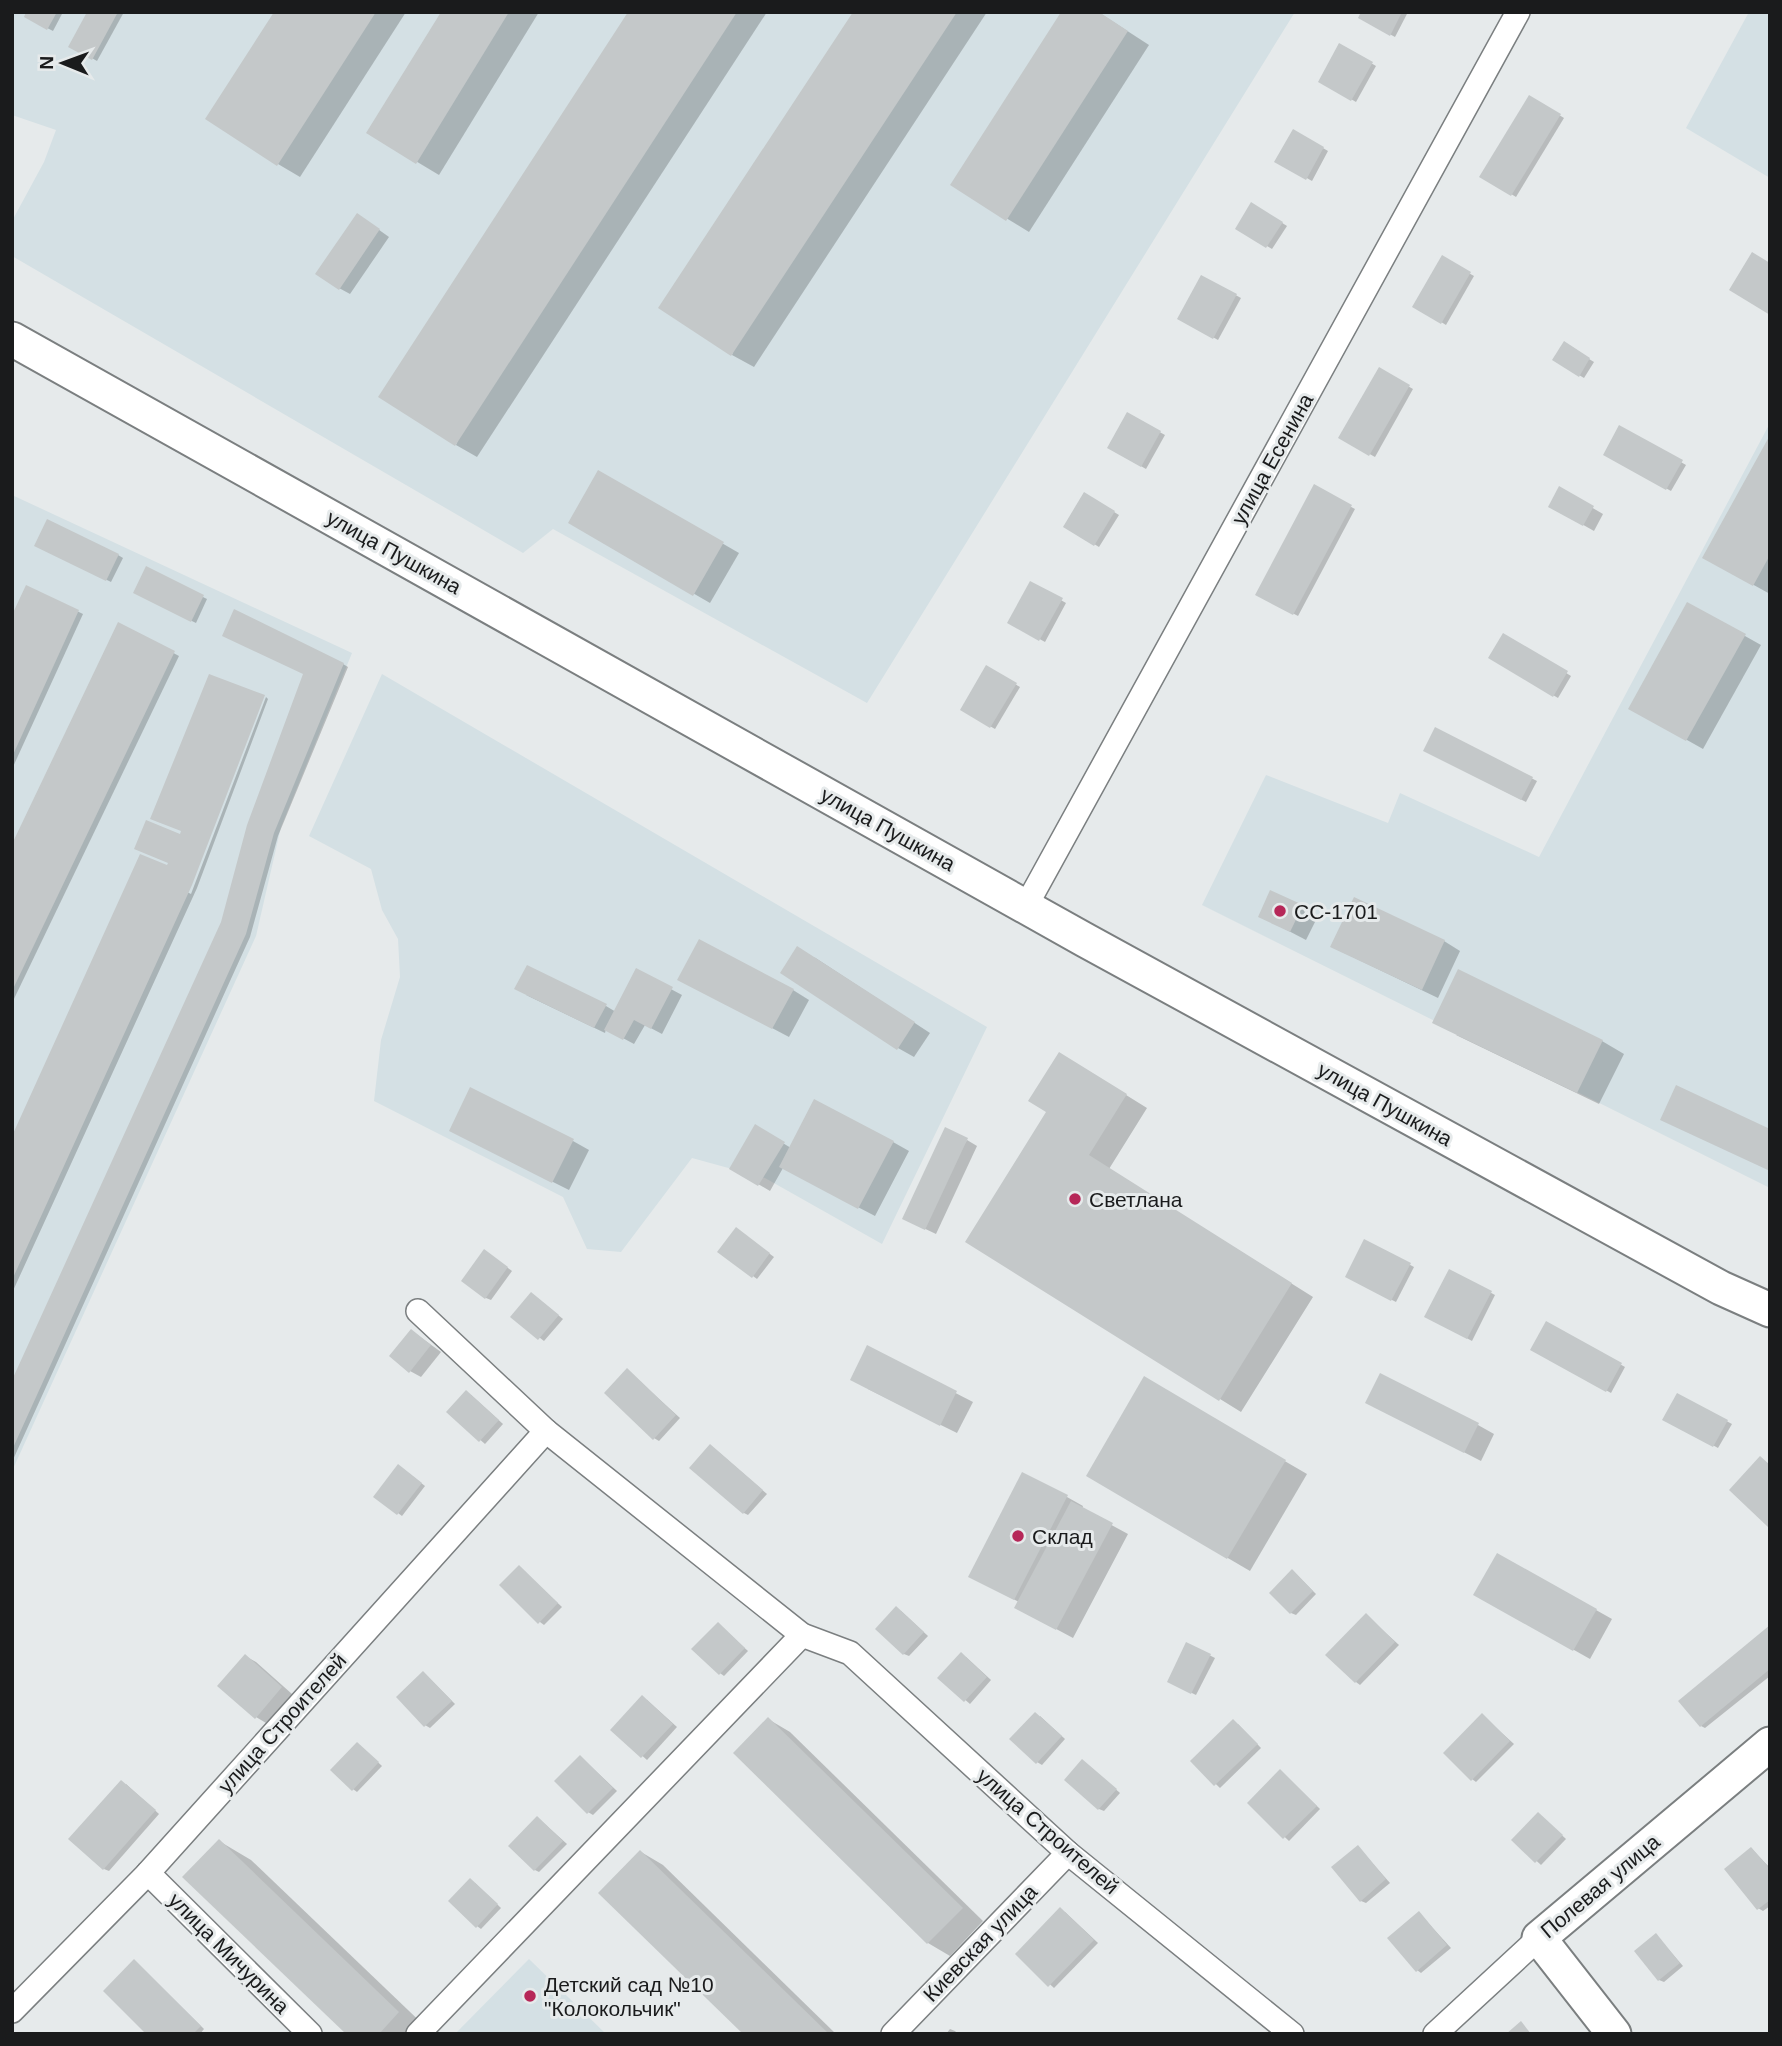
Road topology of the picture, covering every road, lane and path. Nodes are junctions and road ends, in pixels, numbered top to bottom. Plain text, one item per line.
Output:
1 (1518, 12) edge
2 (12, 339) edge
3 (1026, 906) junction
4 (1770, 1310) edge
5 (418, 1311) dead end
6 (546, 1431) junction
7 (802, 1635) junction
8 (1770, 1744) edge
9 (1068, 1853) junction
10 (148, 1873) junction
11 (1539, 1938) junction
12 (12, 2011) edge
13 (310, 2034) edge
14 (418, 2034) edge
15 (893, 2034) edge
16 (1292, 2034) edge
17 (1435, 2034) edge
18 (1614, 2034) edge

1 - 3 street, улица Есенина
2 - 3 main road, улица Пушкина
3 - 4 main road, улица Пушкина
5 - 6 street, улица Строителей
6 - 7 street, улица Строителей
6 - 10 street, улица Строителей
7 - 9 street, улица Строителей
7 - 14 street
8 - 11 main road, Полевая улица
9 - 15 street, Киевская улица
9 - 16 street, улица Строителей
10 - 12 street, улица Строителей
10 - 13 street, улица Мичурина
11 - 17 street, Полевая улица
11 - 18 main road

